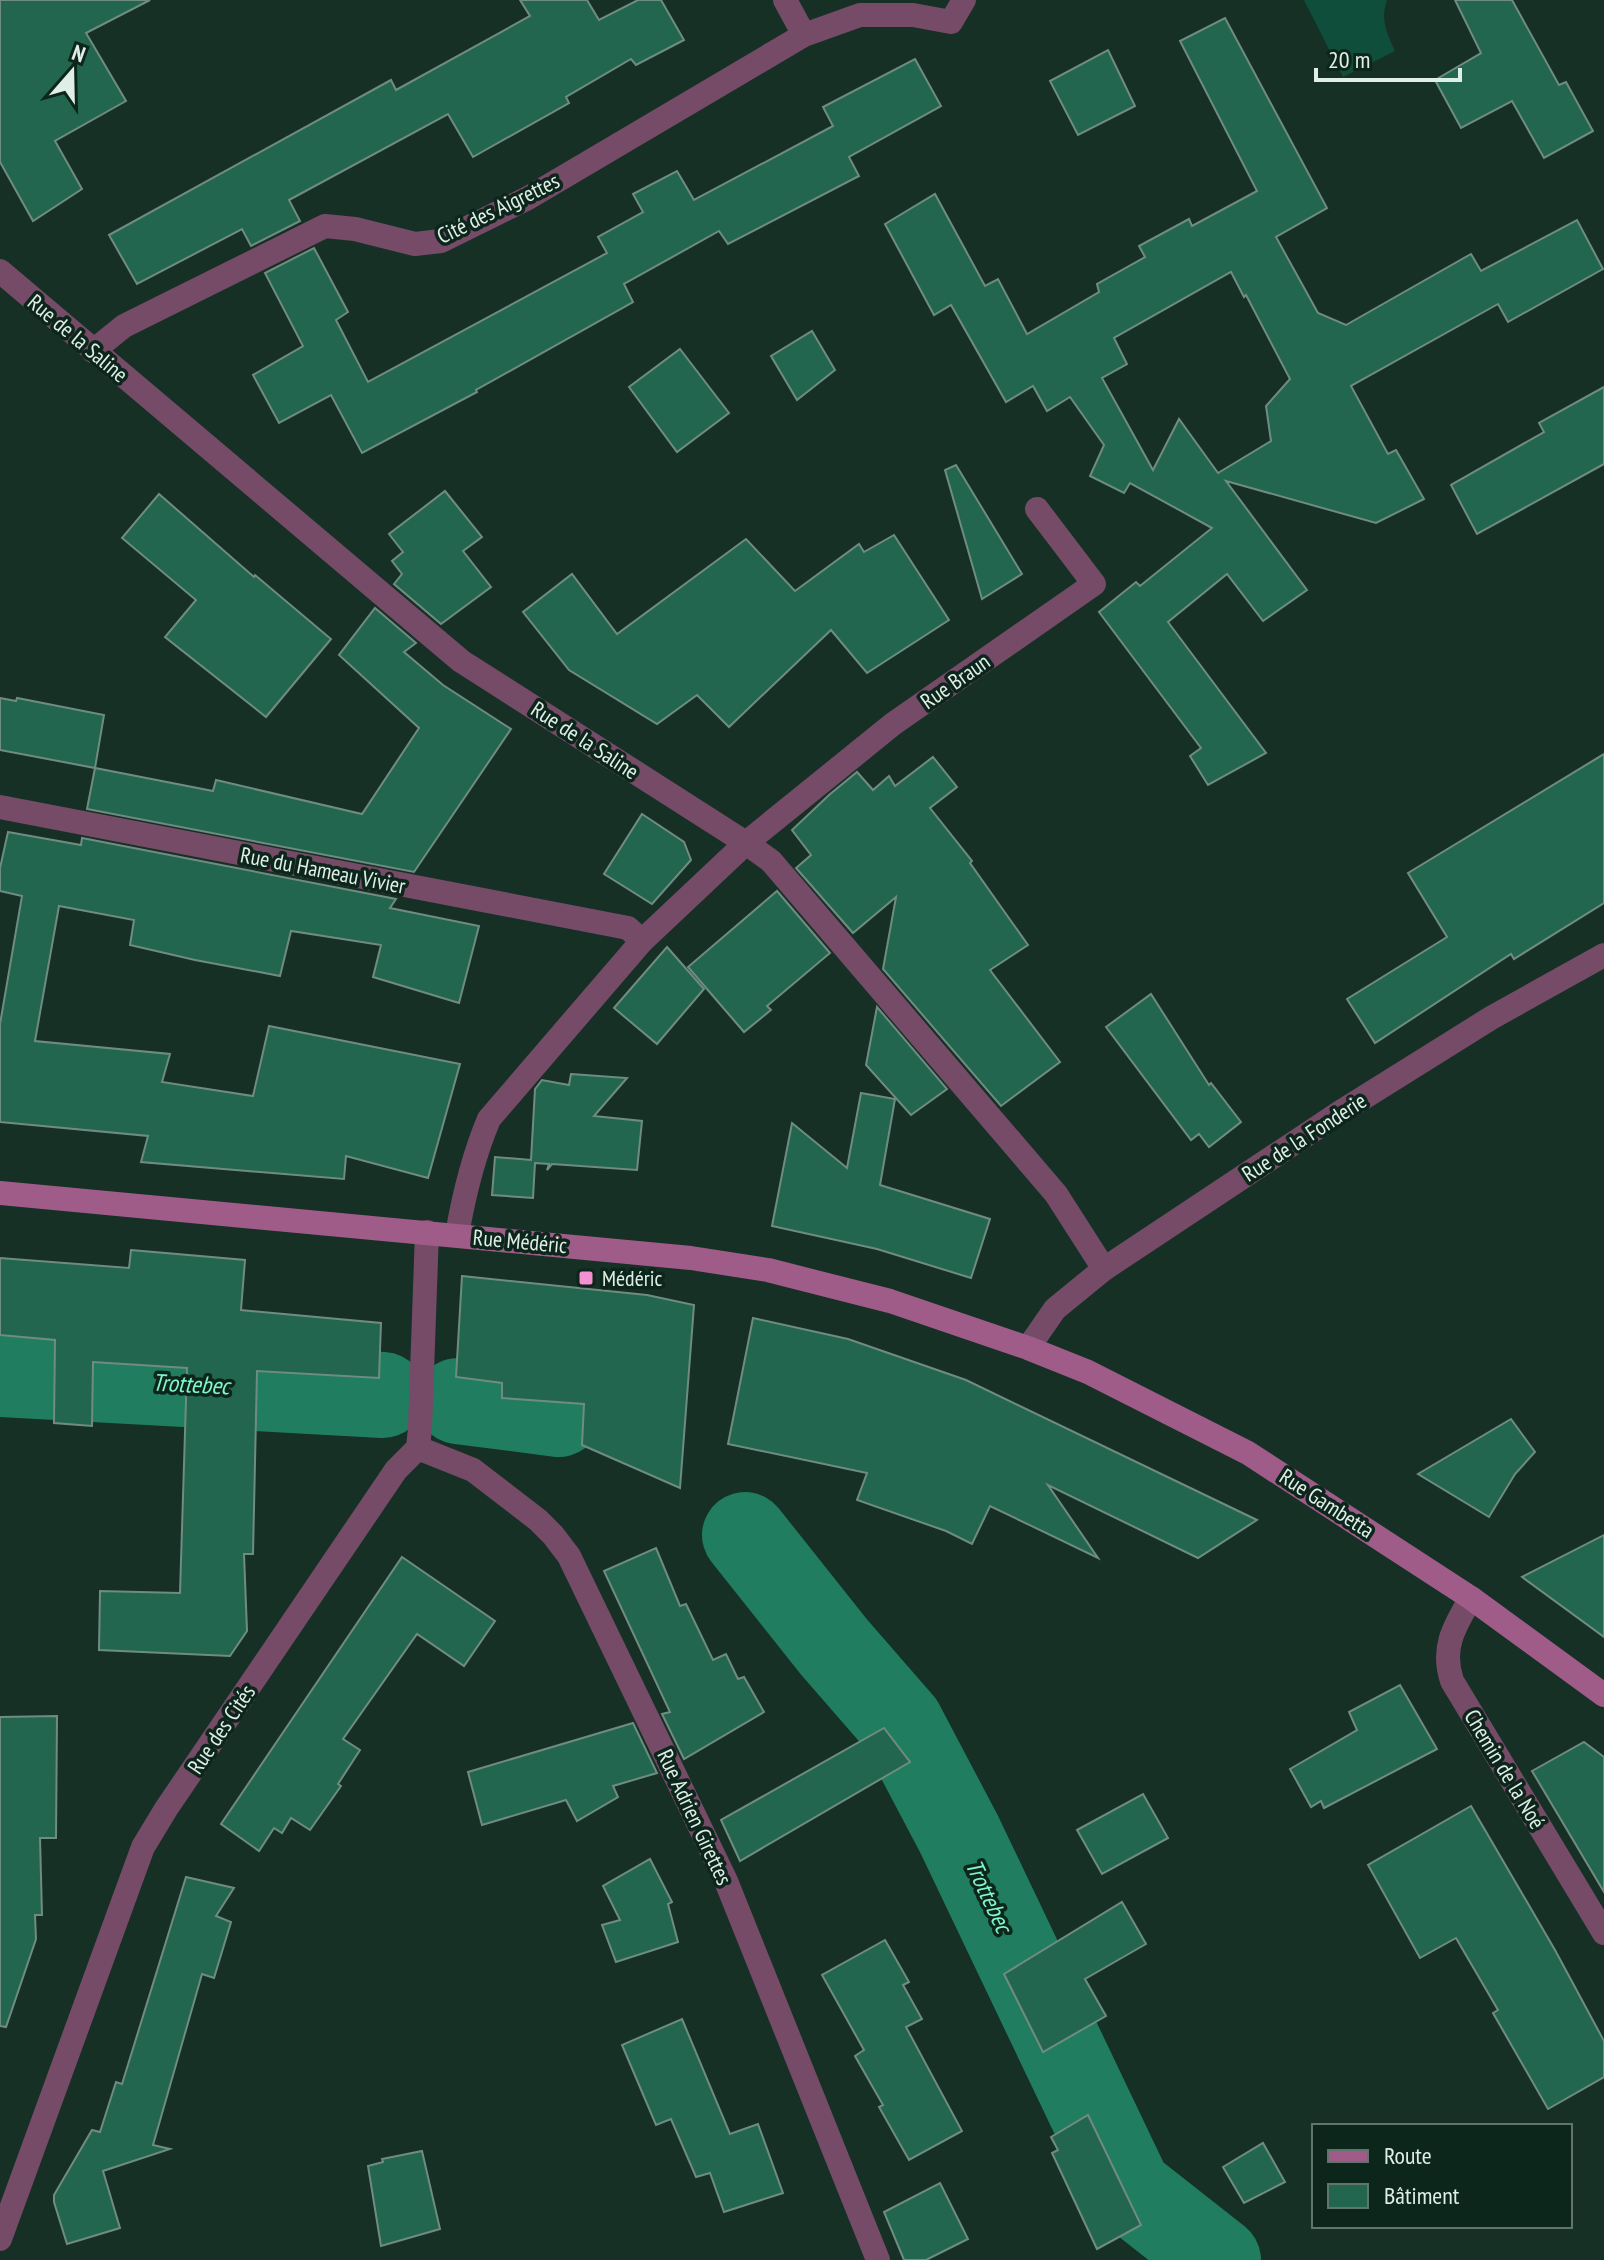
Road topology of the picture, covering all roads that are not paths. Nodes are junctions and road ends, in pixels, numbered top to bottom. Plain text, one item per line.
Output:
1 (785, 0) edge
2 (964, 0) edge
3 (804, 35) junction
4 (0, 271) edge
5 (93, 351) junction
6 (1037, 509) dead end
7 (0, 807) edge
8 (746, 843) junction
9 (642, 941) junction
10 (1604, 955) edge
11 (0, 1193) edge
12 (427, 1232) junction
13 (457, 1235) junction
14 (1104, 1269) junction
15 (1028, 1348) junction
16 (418, 1448) junction
17 (1471, 1598) junction
18 (1604, 1695) edge
19 (1604, 1933) edge
20 (6, 2200) edge
21 (0, 2239) edge
22 (878, 2260) edge

1 - 3 street
2 - 3 street, Cité des Aigrettes
3 - 5 street, Cité des Aigrettes
4 - 5 street, Rue de la Saline
5 - 8 street, Rue de la Saline
6 - 8 street, Rue Braun
7 - 9 street, Rue du Hameau Vivier
8 - 9 street
8 - 14 street, Rue de la Saline
9 - 13 street
10 - 14 street, Rue de la Fonderie
11 - 12 main road, Rue Médéric
12 - 13 main road, Rue Médéric
12 - 16 street
13 - 15 main road, Rue Médéric
14 - 15 street, Rue de la Fonderie
15 - 17 main road, Rue Gambetta
16 - 20 street, Rue des Cités
16 - 22 street, Rue Adrien Girettes
17 - 18 main road, Rue Gambetta
17 - 19 street, Chemin de la Noé
20 - 21 street, Rue des Cités

